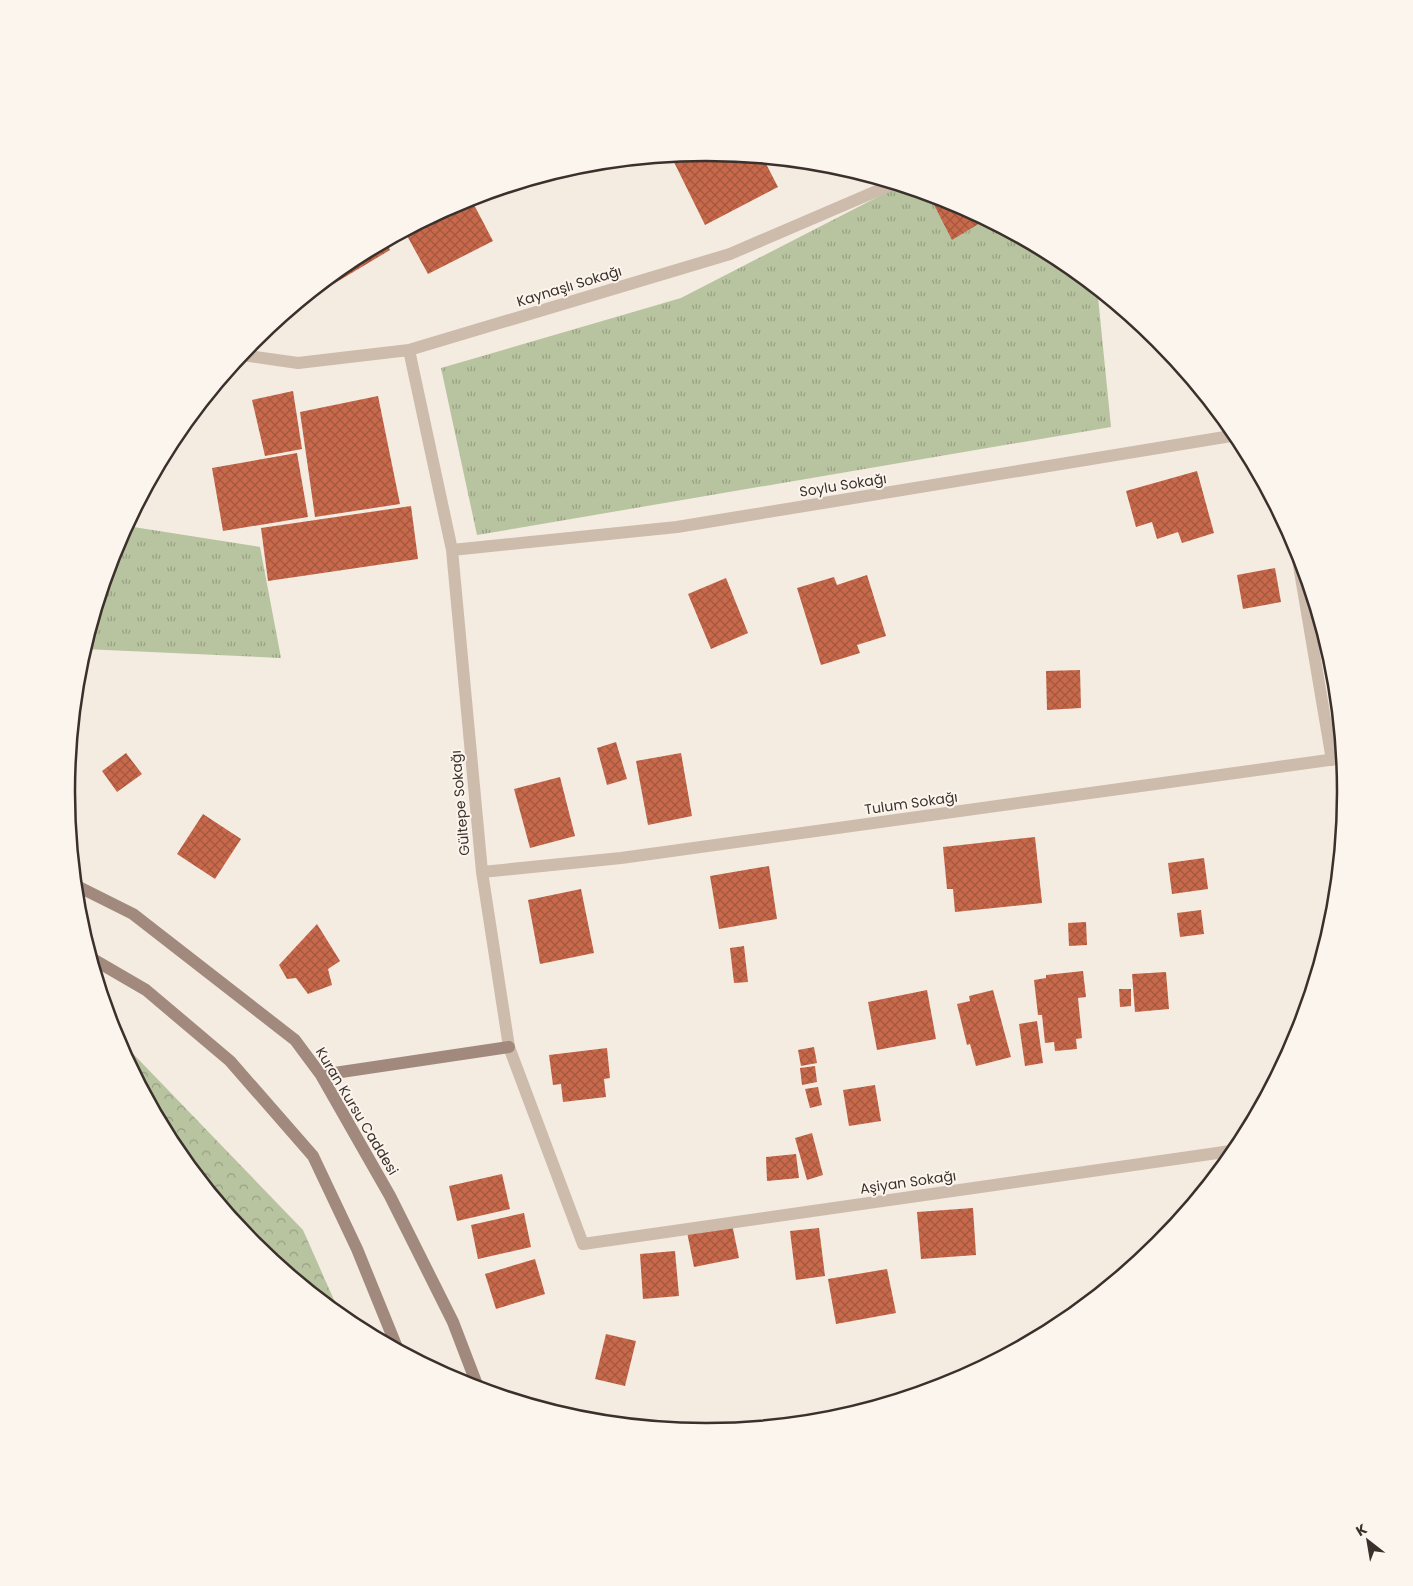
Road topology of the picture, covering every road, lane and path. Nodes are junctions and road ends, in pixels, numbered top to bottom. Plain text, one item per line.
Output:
1 (885, 188) edge
2 (409, 350) junction
3 (251, 356) edge
4 (1228, 436) edge
5 (452, 550) junction
6 (1303, 588) edge
7 (1337, 754) edge
8 (1338, 759) edge
9 (482, 872) junction
10 (82, 889) edge
11 (99, 963) edge
12 (509, 1047) junction
13 (321, 1075) junction
14 (1226, 1152) edge
15 (583, 1244) joint
16 (395, 1342) edge
17 (475, 1380) edge

1 - 2 street, Kaynaşlı Sokağı
2 - 3 street, Kaynaşlı Sokağı
2 - 5 street, Gültepe Sokağı
4 - 5 street, Soylu Sokağı
5 - 9 street, Gültepe Sokağı
6 - 7 street
8 - 9 street, Tulum Sokağı
9 - 12 street, Gültepe Sokağı
10 - 13 main road, Kuran Kursu Caddesi
11 - 16 main road
12 - 13 main road
12 - 15 street, Gültepe Sokağı
13 - 17 main road, Kuran Kursu Caddesi
14 - 15 street, Aşiyan Sokağı

